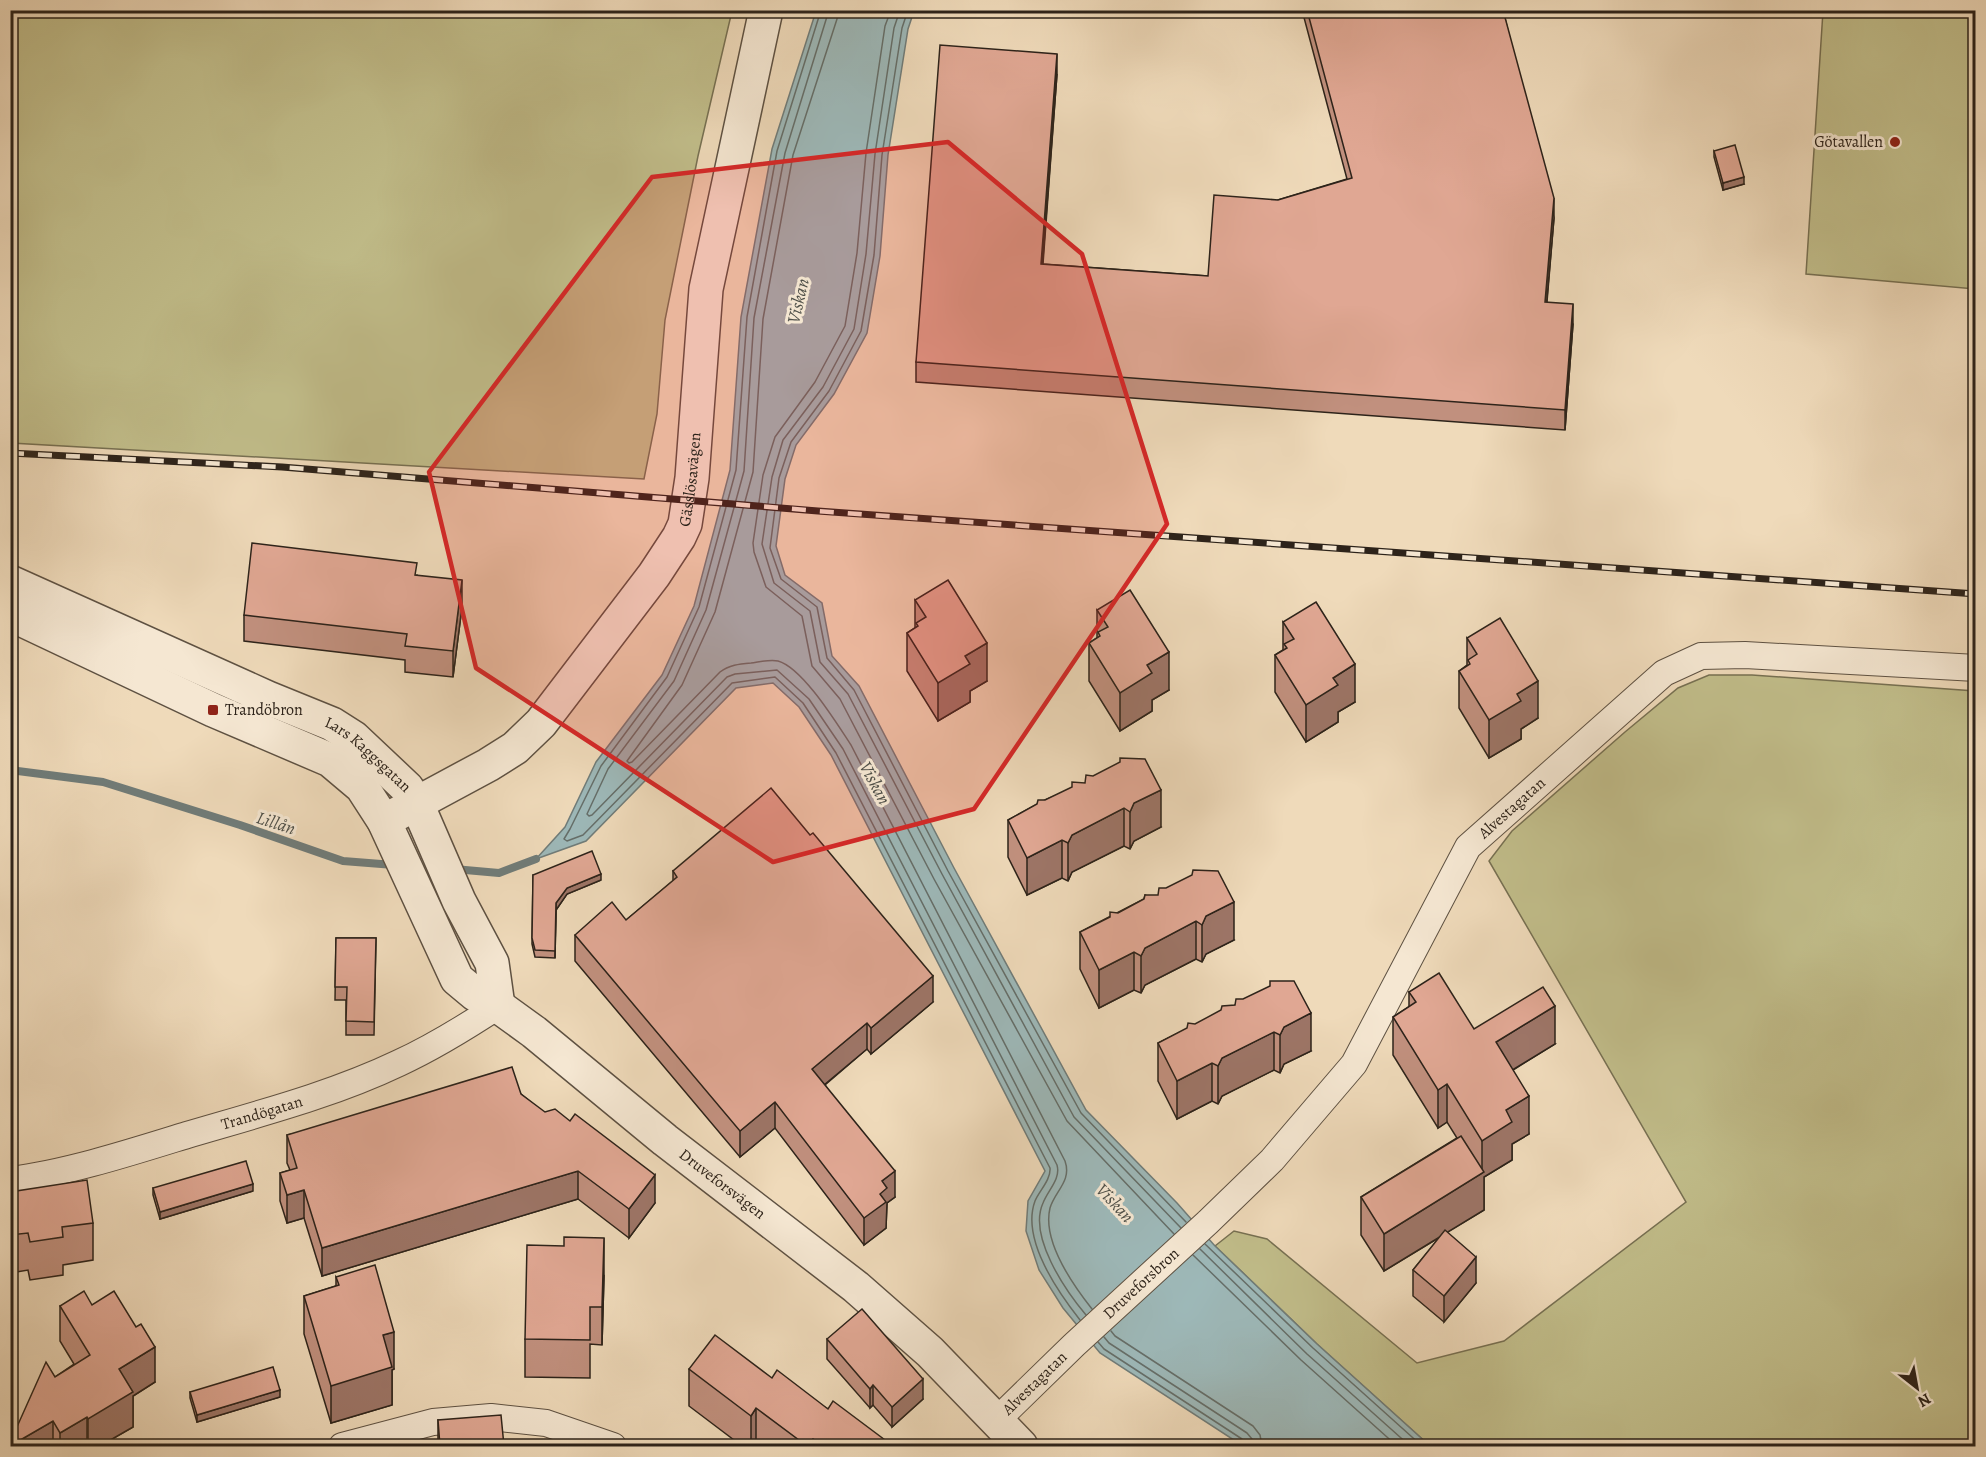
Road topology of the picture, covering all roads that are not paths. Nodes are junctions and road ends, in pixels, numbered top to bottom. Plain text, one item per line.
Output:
1 (766, 10) edge
2 (10, 582) edge
3 (10, 614) edge
4 (1976, 668) edge
5 (417, 804) junction
6 (390, 834) junction
7 (498, 1006) junction
8 (10, 1179) edge
9 (1208, 1222) joint
10 (1074, 1345) joint
11 (996, 1421) junction
12 (342, 1446) edge
13 (613, 1446) edge
14 (1021, 1446) edge

1 - 5 street, Gässlösavägen
2 - 5 street, Lars Kaggsgatan
3 - 6 street, Lars Kaggsgatan
4 - 9 street, Alvestagatan
5 - 6 street, Gässlösavägen
5 - 7 street, Lars Kaggsgatan
6 - 7 street, Druveforsvägen
7 - 8 street, Trandögatan
7 - 11 street, Druveforsvägen
9 - 10 street, Druveforsbron
10 - 11 street, Alvestagatan
11 - 14 street, Druveforsvägen
12 - 13 street

